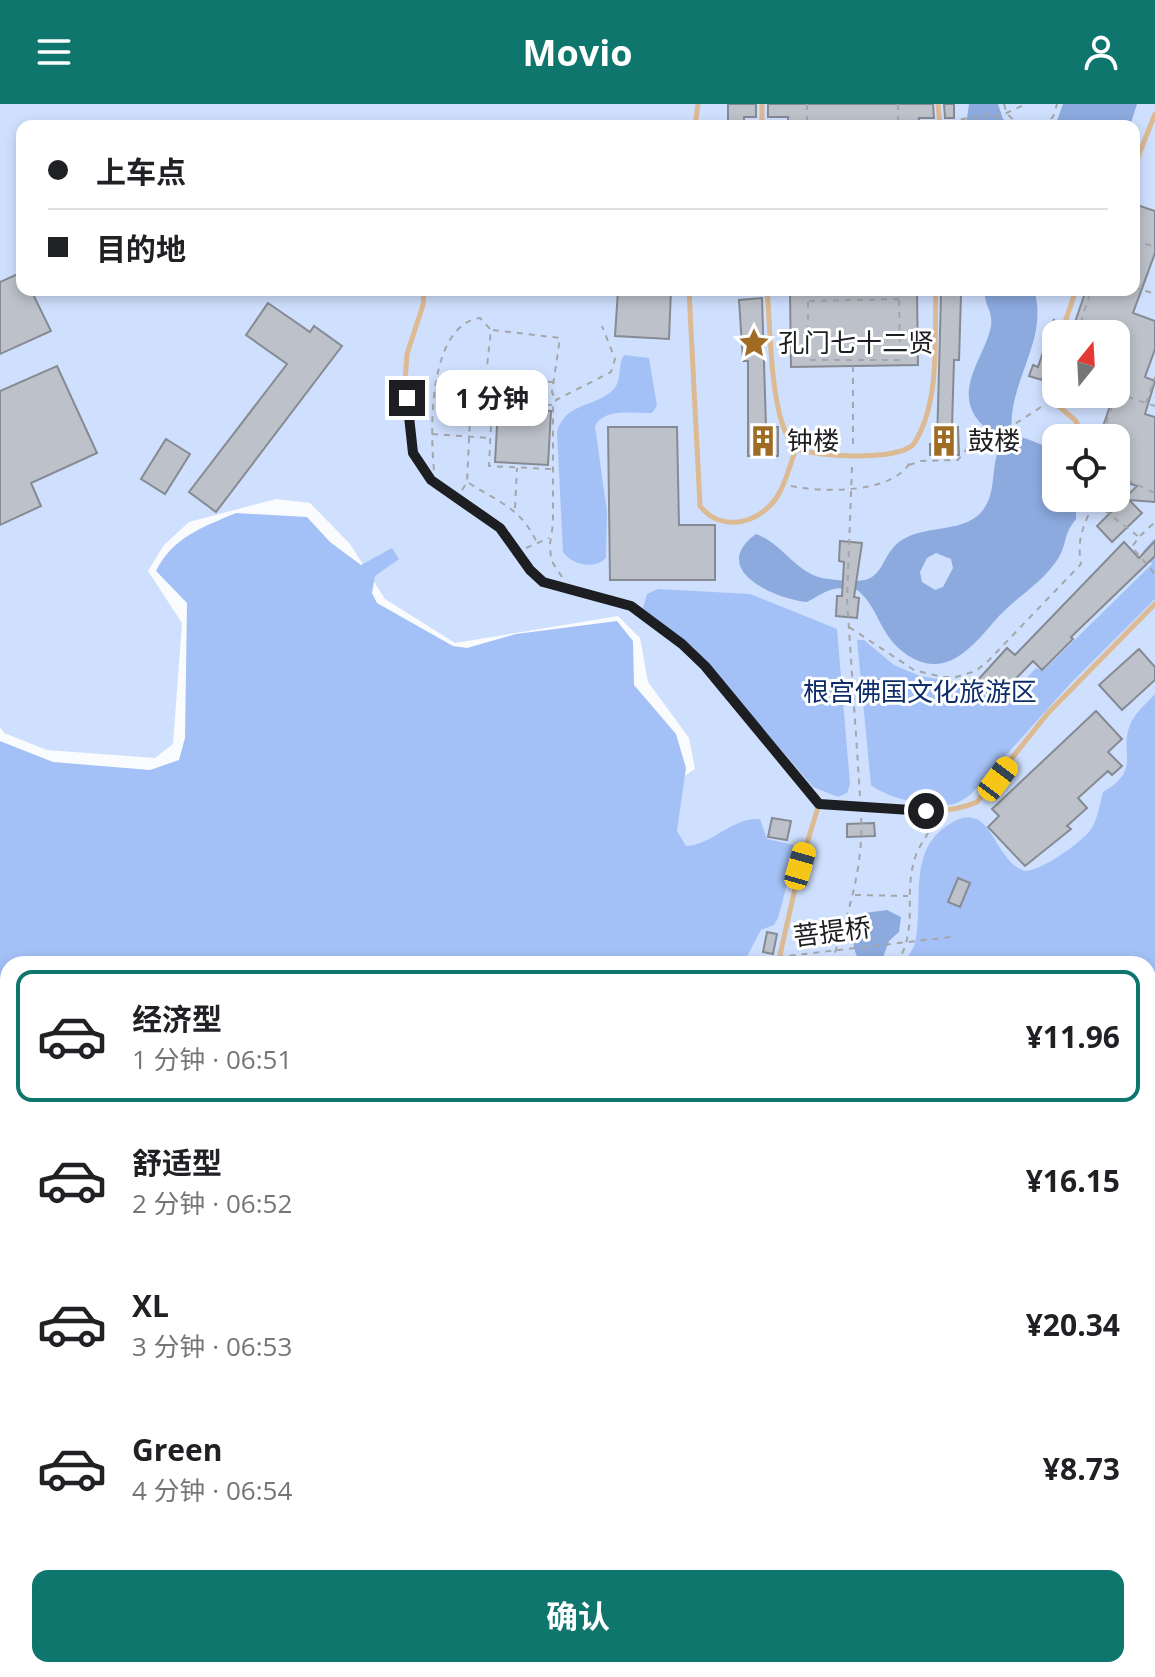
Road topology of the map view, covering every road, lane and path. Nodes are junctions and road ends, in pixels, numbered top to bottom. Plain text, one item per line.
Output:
1 (1004, 104) edge
2 (1026, 104) edge
3 (1007, 114) junction
4 (1155, 114) edge
5 (966, 120) edge
6 (1014, 120) edge
7 (1140, 152) edge
8 (424, 296) edge
9 (689, 296) edge
10 (768, 296) edge
11 (808, 296) edge
12 (936, 296) edge
13 (1074, 296) edge
14 (1089, 296) edge
15 (899, 299) joint
16 (808, 301) junction
17 (1066, 320) edge
18 (1081, 320) edge
19 (602, 326) dead end
20 (491, 330) junction
21 (439, 376) junction
22 (472, 376) junction
23 (486, 376) junction
24 (1155, 377) edge
25 (556, 383) junction
26 (1130, 398) edge
27 (556, 400) junction
28 (1146, 403) junction
29 (553, 405) junction
30 (1042, 406) edge
31 (1155, 406) edge
32 (1059, 408) edge
33 (1077, 424) edge
34 (431, 434) junction
35 (469, 436) junction
36 (490, 438) junction
37 (913, 445) junction
38 (796, 449) junction
39 (909, 465) junction
40 (517, 468) junction
41 (551, 469) junction
42 (1130, 481) edge
43 (467, 482) junction
44 (436, 483) junction
45 (783, 483) junction
46 (1155, 493) edge
47 (455, 496) junction
48 (515, 509) junction
49 (1088, 512) edge
50 (1109, 512) edge
51 (1155, 522) edge
52 (1139, 537) junction
53 (550, 538) junction
54 (537, 543) junction
55 (517, 551) junction
56 (849, 560) dead end
57 (1155, 574) edge
58 (571, 587) junction
59 (1155, 604) edge
60 (848, 627) junction
61 (819, 804) junction
62 (861, 806) junction
63 (938, 811) junction
64 (853, 895) junction
65 (910, 896) junction
66 (951, 937) dead end
67 (780, 956) edge
68 (787, 956) edge
69 (833, 956) edge
70 (901, 956) edge

1 - 3 path
2 - 3 path
3 - 5 path
3 - 6 path
4 - 7 lane
8 - 44 lane
9 - 45 lane
10 - 38 lane
11 - 16 path
12 - 37 lane
13 - 17 lane
14 - 18 path
15 - 16 path
15 - 16 path
19 - 27 path
20 - 21 path
20 - 23 path
20 - 25 path
21 - 22 path
21 - 34 path
22 - 23 path
22 - 35 path
23 - 25 path
24 - 28 path
25 - 27 path
26 - 28 path
27 - 29 path
28 - 31 path
29 - 36 path
29 - 41 path
30 - 39 path
32 - 33 lane
34 - 35 path
34 - 44 path
35 - 36 path
35 - 43 path
36 - 40 path
37 - 38 lane
37 - 39 path
38 - 45 lane
39 - 45 path
40 - 41 path
40 - 48 path
41 - 53 path
42 - 46 path
43 - 47 path
43 - 48 path
44 - 47 lane
47 - 55 lane
48 - 54 path
49 - 60 path
50 - 52 path
51 - 52 path
52 - 57 path
53 - 54 path
53 - 58 path
54 - 55 path
55 - 58 lane
56 - 60 path
58 - 61 lane
59 - 63 lane
60 - 62 path
61 - 62 lane
61 - 67 lane
62 - 63 lane
62 - 64 path
63 - 65 path
64 - 65 path
64 - 69 path
65 - 70 path
66 - 68 path, 菩提桥, bridge

